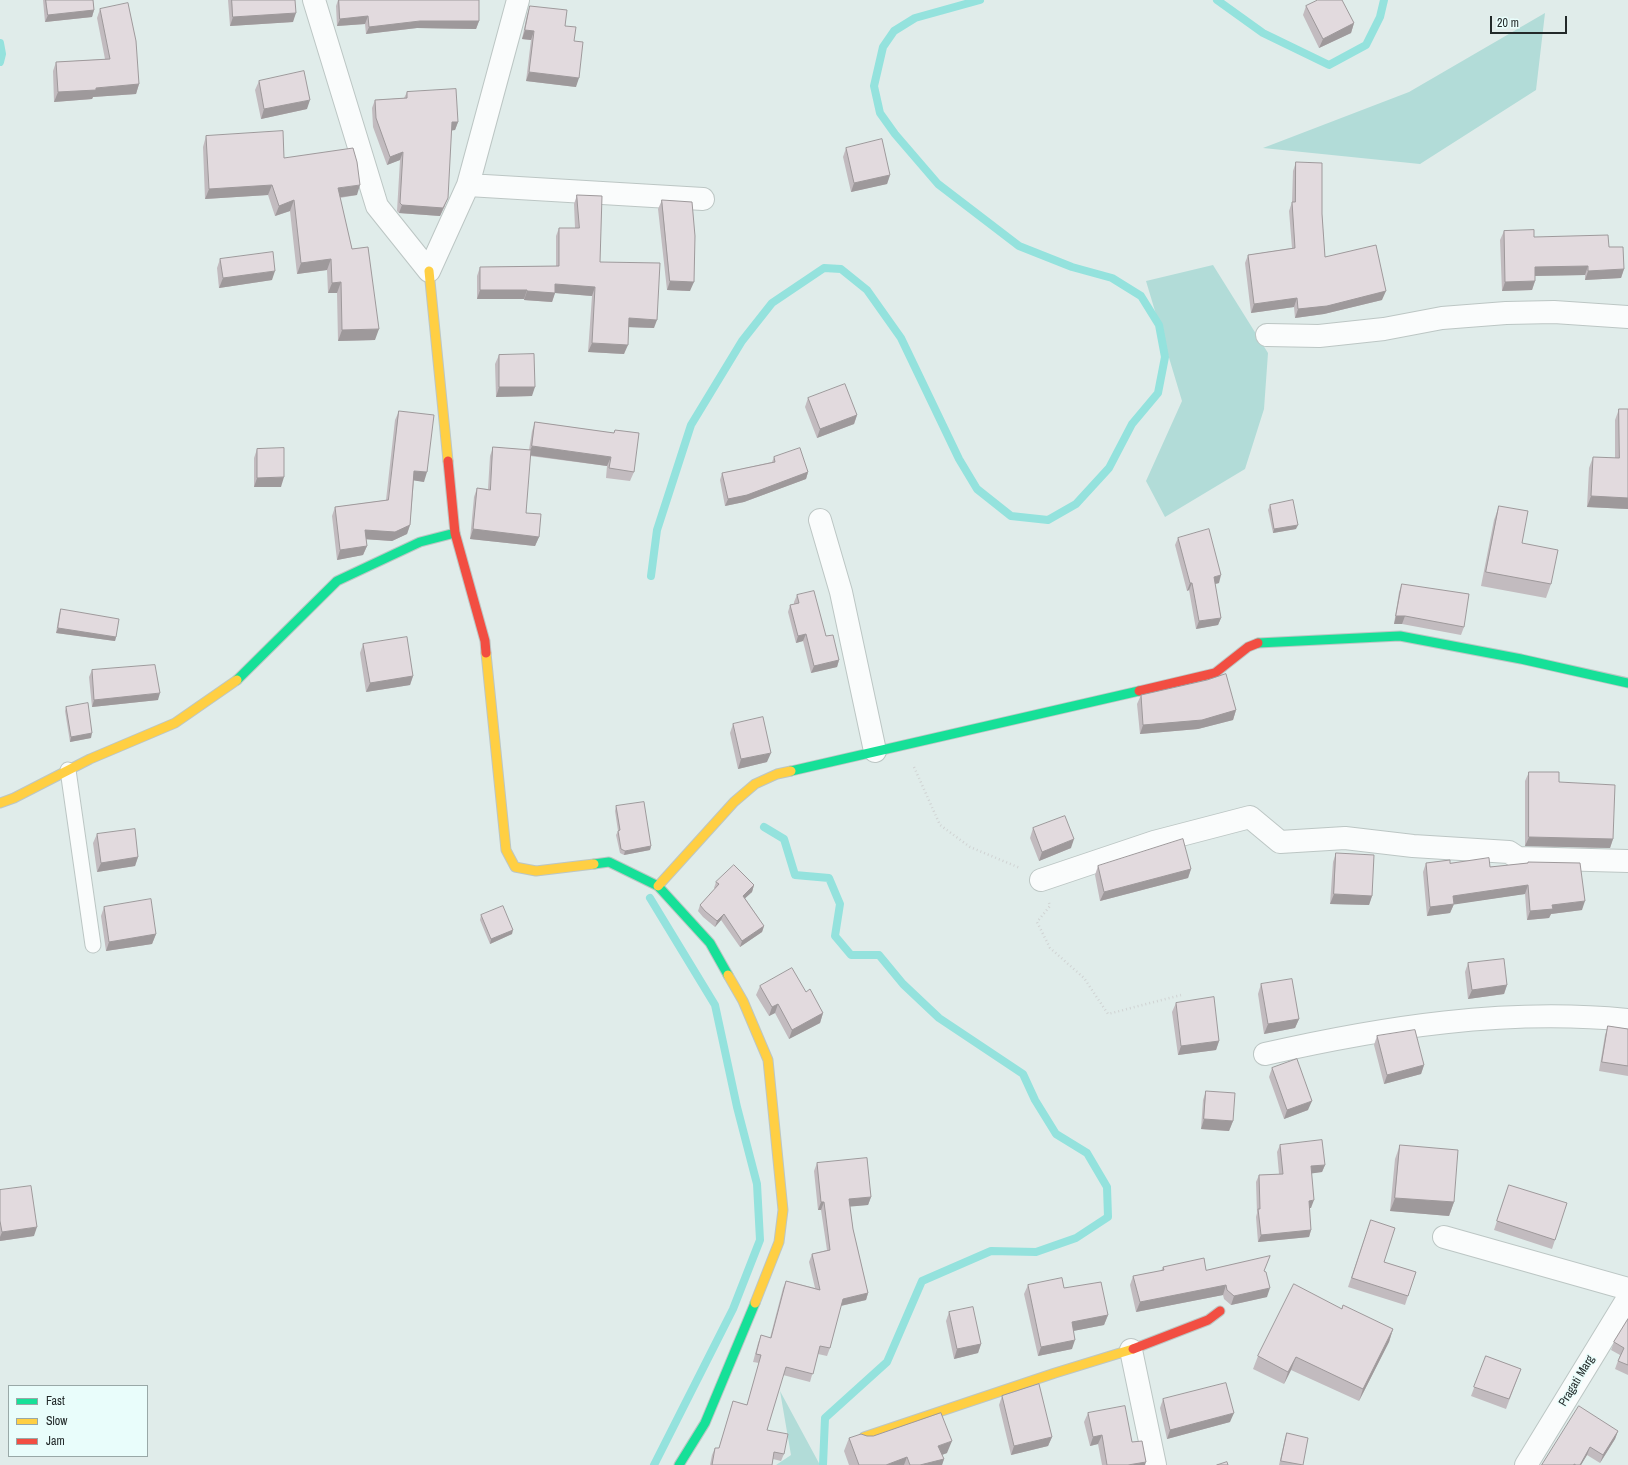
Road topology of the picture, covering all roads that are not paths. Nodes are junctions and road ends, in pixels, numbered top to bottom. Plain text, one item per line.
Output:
1 (314, 0) edge
2 (518, 0) edge
3 (468, 185) junction
4 (703, 199) dead end
5 (429, 271) junction
6 (1628, 316) edge
7 (1267, 336) dead end
8 (820, 520) dead end
9 (455, 533) junction
10 (1628, 683) edge
11 (875, 751) junction
12 (68, 770) junction
13 (0, 803) edge
14 (1628, 861) edge
15 (1041, 880) dead end
16 (658, 886) junction
17 (93, 945) dead end
18 (1628, 1020) edge
19 (1265, 1054) dead end
20 (1444, 1237) dead end
21 (1628, 1288) edge
22 (1628, 1298) edge
23 (1220, 1312) dead end
24 (1131, 1350) junction
25 (864, 1437) edge
26 (679, 1465) edge
27 (1155, 1465) edge
28 (1526, 1465) edge

1 - 5 street
2 - 3 street
3 - 4 street
3 - 5 street
5 - 9 street
6 - 7 street
8 - 11 street
9 - 12 street
9 - 16 street
10 - 11 street
11 - 16 street
12 - 13 street
12 - 17 lane
14 - 15 street
16 - 26 street
18 - 19 street
20 - 21 street
22 - 28 street, Pragati Marg
23 - 24 street
24 - 25 street
24 - 27 street

